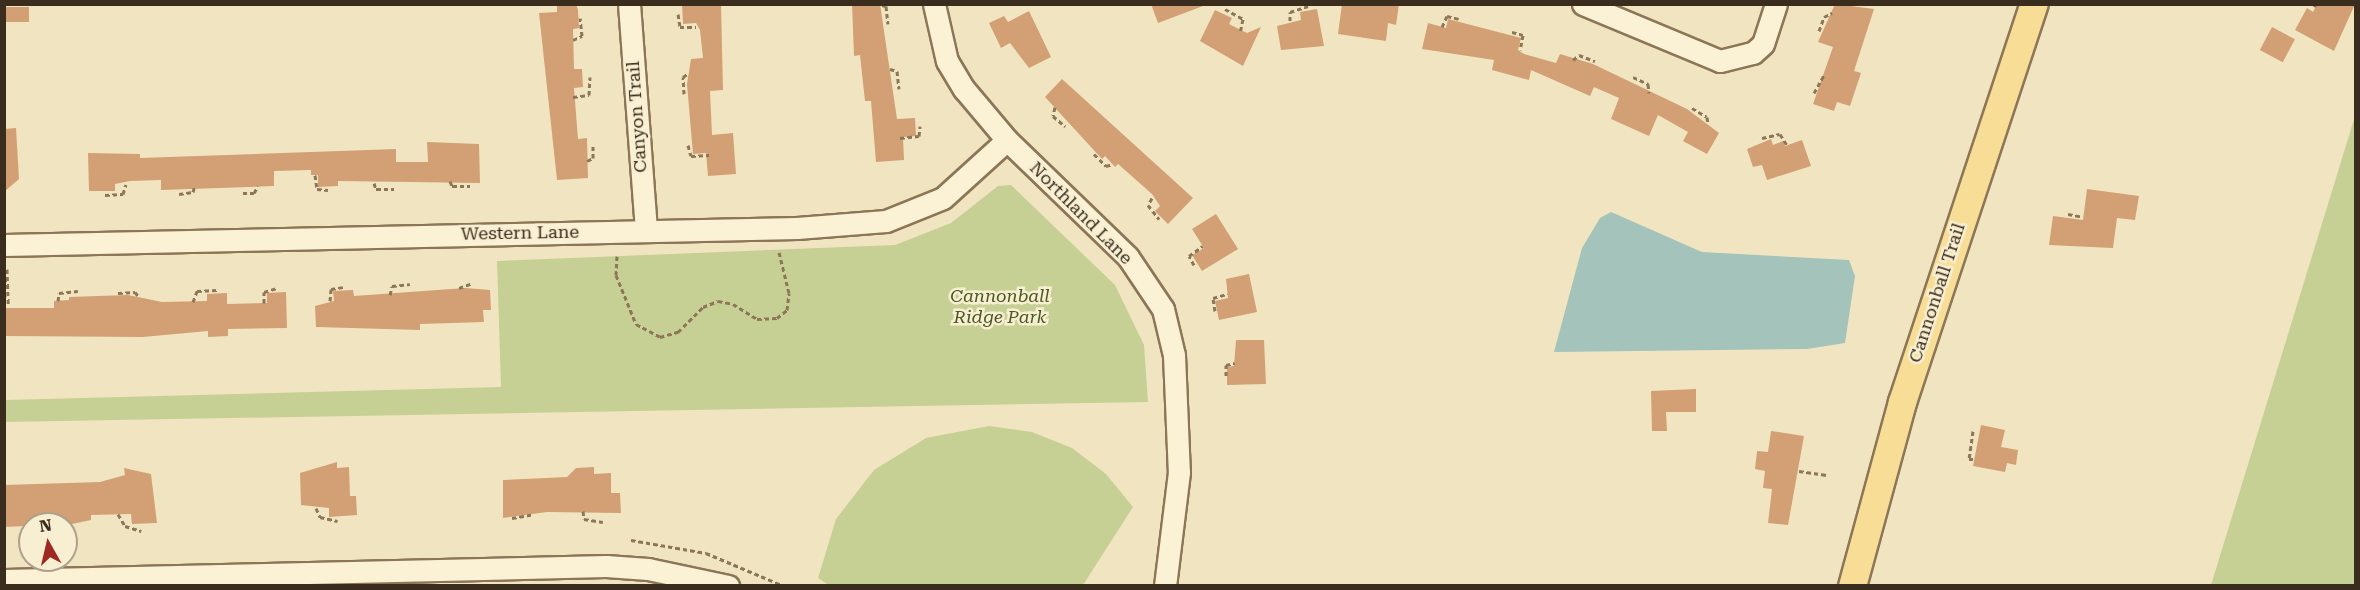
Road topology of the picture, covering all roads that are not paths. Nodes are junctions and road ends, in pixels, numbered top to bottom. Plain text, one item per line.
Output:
1 (629, 4) edge
2 (934, 4) edge
3 (1583, 4) edge
4 (1776, 4) edge
5 (2034, 4) edge
6 (1007, 140) junction
7 (646, 230) junction
8 (4, 245) edge
9 (494, 577) edge
10 (4, 580) edge
11 (142, 581) edge
12 (728, 585) edge
13 (1165, 585) edge
14 (1852, 585) edge

1 - 7 street, Canyon Trail
2 - 6 street, Northland Lane
3 - 4 street
5 - 14 main road, Cannonball Trail
6 - 7 street, Western Lane
6 - 13 street, Northland Lane
7 - 8 street, Western Lane
9 - 11 street
9 - 12 street
10 - 11 street

